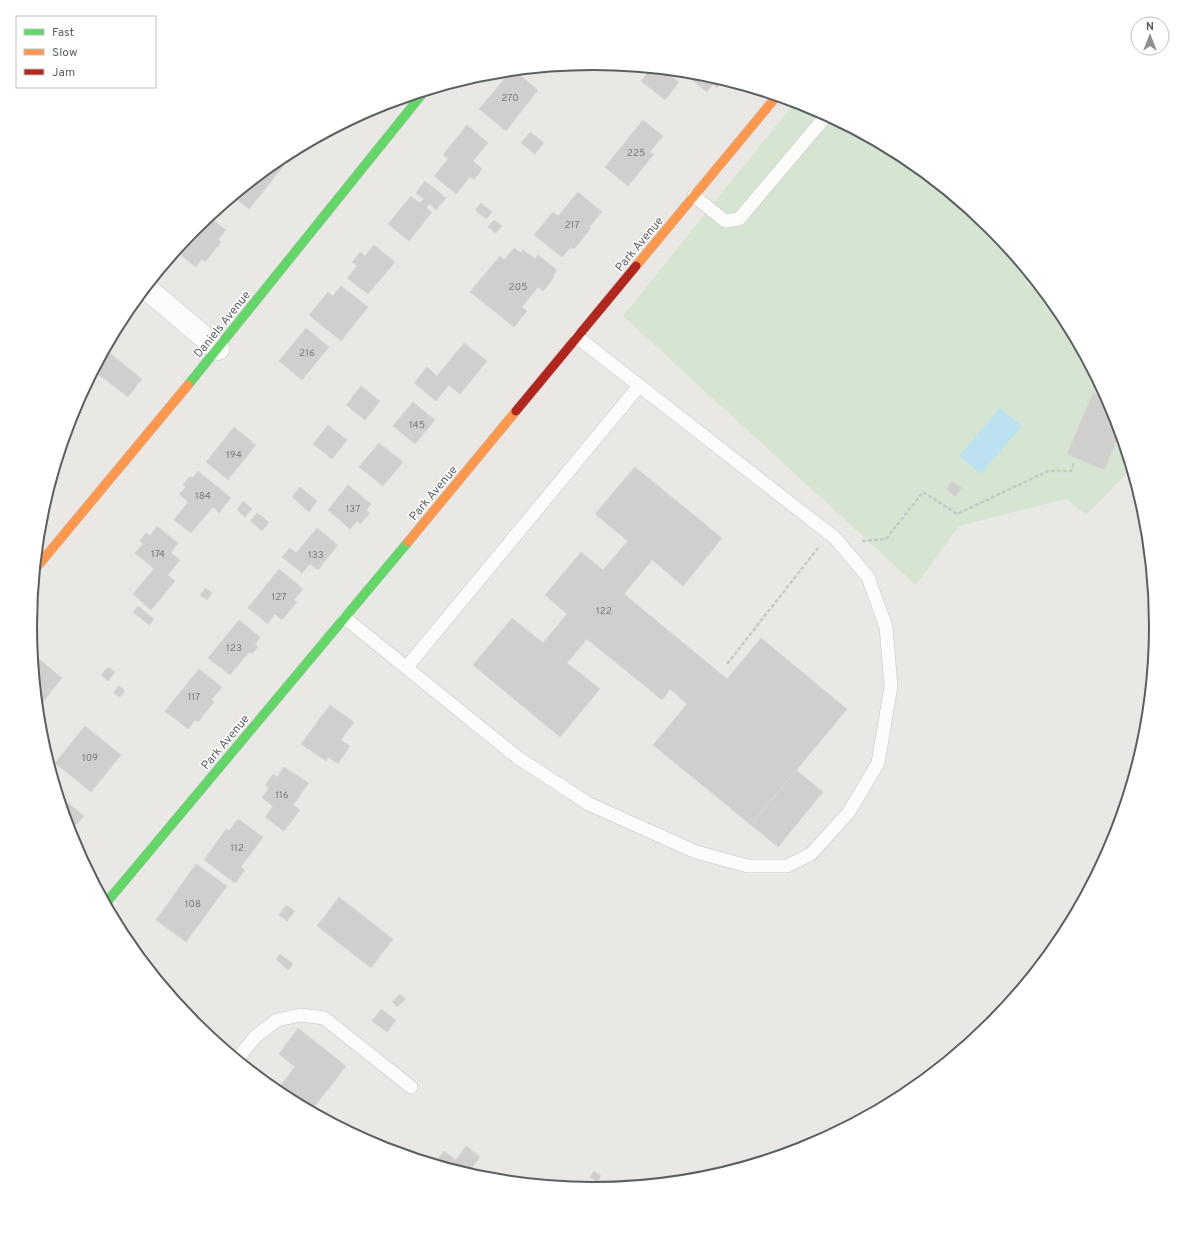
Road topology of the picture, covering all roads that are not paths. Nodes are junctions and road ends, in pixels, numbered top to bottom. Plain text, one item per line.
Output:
1 (417, 99) edge
2 (773, 100) edge
3 (822, 120) edge
4 (694, 196) junction
5 (150, 291) edge
6 (577, 338) junction
7 (218, 349) junction
8 (639, 386) junction
9 (41, 562) edge
10 (345, 618) junction
11 (406, 668) junction
12 (109, 900) edge
13 (240, 1056) edge
14 (411, 1087) dead end

1 - 7 street, Daniels Avenue
2 - 4 street, Park Avenue
3 - 4 lane
4 - 6 street, Park Avenue
5 - 7 street
6 - 8 lane
6 - 10 street, Park Avenue
7 - 9 street, Daniels Avenue
8 - 11 lane
8 - 11 lane
10 - 11 lane
10 - 12 street, Park Avenue
13 - 14 lane

